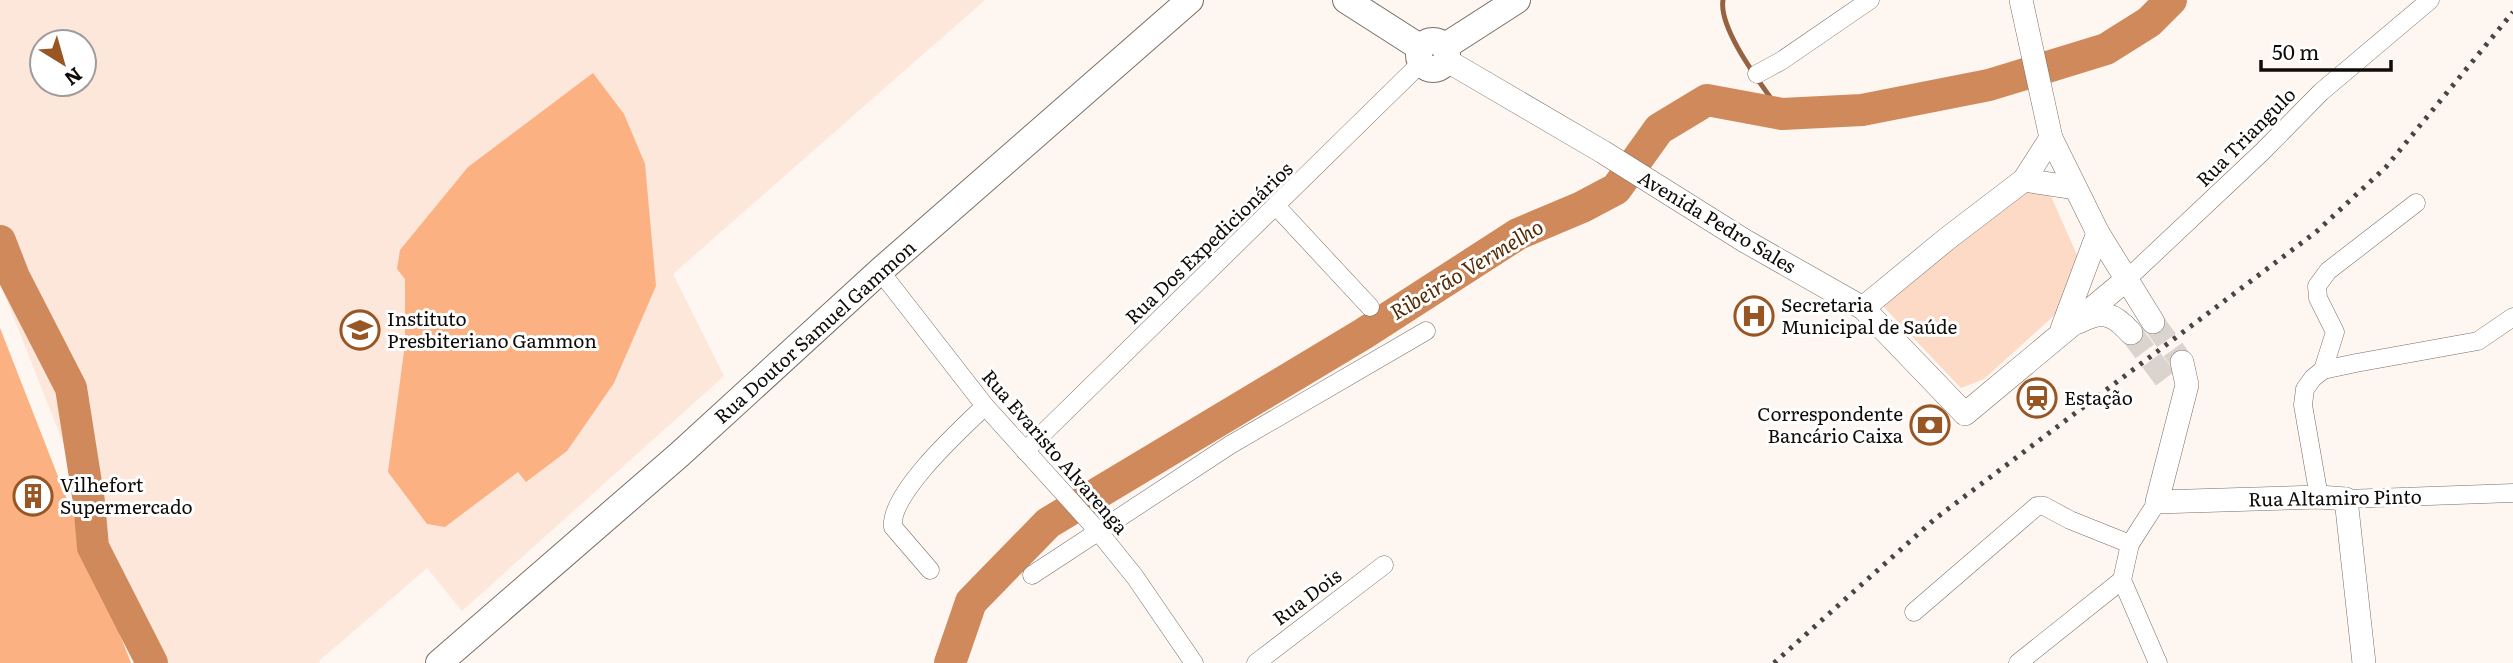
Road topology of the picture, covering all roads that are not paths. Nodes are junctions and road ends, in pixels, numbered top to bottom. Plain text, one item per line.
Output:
1 (1190, 0) edge
2 (1346, 0) edge
3 (1517, 0) edge
4 (1870, 0) edge
5 (2021, 0) edge
6 (2430, 0) edge
7 (1433, 55) junction
8 (1757, 74) dead end
9 (2051, 138) junction
10 (2024, 180) junction
11 (2075, 188) junction
12 (2416, 203) dead end
13 (1276, 206) junction
14 (2098, 233) junction
15 (880, 271) junction
16 (2126, 280) junction
17 (1370, 307) dead end
18 (1863, 308) junction
19 (2513, 317) edge
20 (2153, 322) tunnel mouth
21 (1426, 331) dead end
22 (2061, 332) junction
23 (2131, 333) tunnel mouth
24 (2182, 362) tunnel mouth
25 (2323, 370) junction
26 (2167, 381) tunnel mouth
27 (2182, 403) junction
28 (985, 406) junction
29 (1025, 451) junction
30 (2513, 493) edge
31 (2319, 497) junction
32 (2346, 499) junction
33 (2157, 502) junction
34 (1095, 527) junction
35 (2130, 544) junction
36 (1384, 565) dead end
37 (930, 570) dead end
38 (1032, 575) dead end
39 (2122, 580) junction
40 (1914, 612) dead end
41 (439, 663) edge
42 (1194, 663) edge
43 (1256, 663) edge
44 (2018, 663) edge
45 (2158, 663) edge
46 (2364, 663) edge

1 - 15 main road, Rua Doutor Samuel Gammon
2 - 7 main road, Avenida Pedro Sales
3 - 7 main road
4 - 8 street
5 - 9 street
6 - 16 street, Rua Triangulo
7 - 13 street, Rua Dos Expedicionários
7 - 18 street, Avenida Pedro Sales
9 - 10 street
9 - 11 street
10 - 11 street
10 - 18 street
11 - 14 street
12 - 25 street
13 - 17 street
13 - 29 street, Rua Dos Expedicionários
14 - 16 street
14 - 22 street
15 - 28 street, Rua Evaristo Alvarenga
15 - 41 main road, Rua Doutor Samuel Gammon
16 - 20 street
16 - 22 street
18 - 22 street, Avenida Pedro Sales
19 - 25 street
21 - 34 street
22 - 23 street
24 - 27 street
25 - 31 street
26 - 27 street
27 - 33 street
28 - 29 street, Rua Evaristo Alvarenga
28 - 37 street
29 - 34 street, Rua Evaristo Alvarenga
30 - 32 street, Rua Altamiro Pinto
31 - 32 street, Rua Altamiro Pinto
31 - 33 street, Rua Altamiro Pinto
32 - 46 street
33 - 35 street
34 - 38 street
34 - 42 street, Rua Evaristo Alvarenga
35 - 39 street
35 - 40 street
36 - 43 street, Rua Dois
39 - 44 street
39 - 45 street

